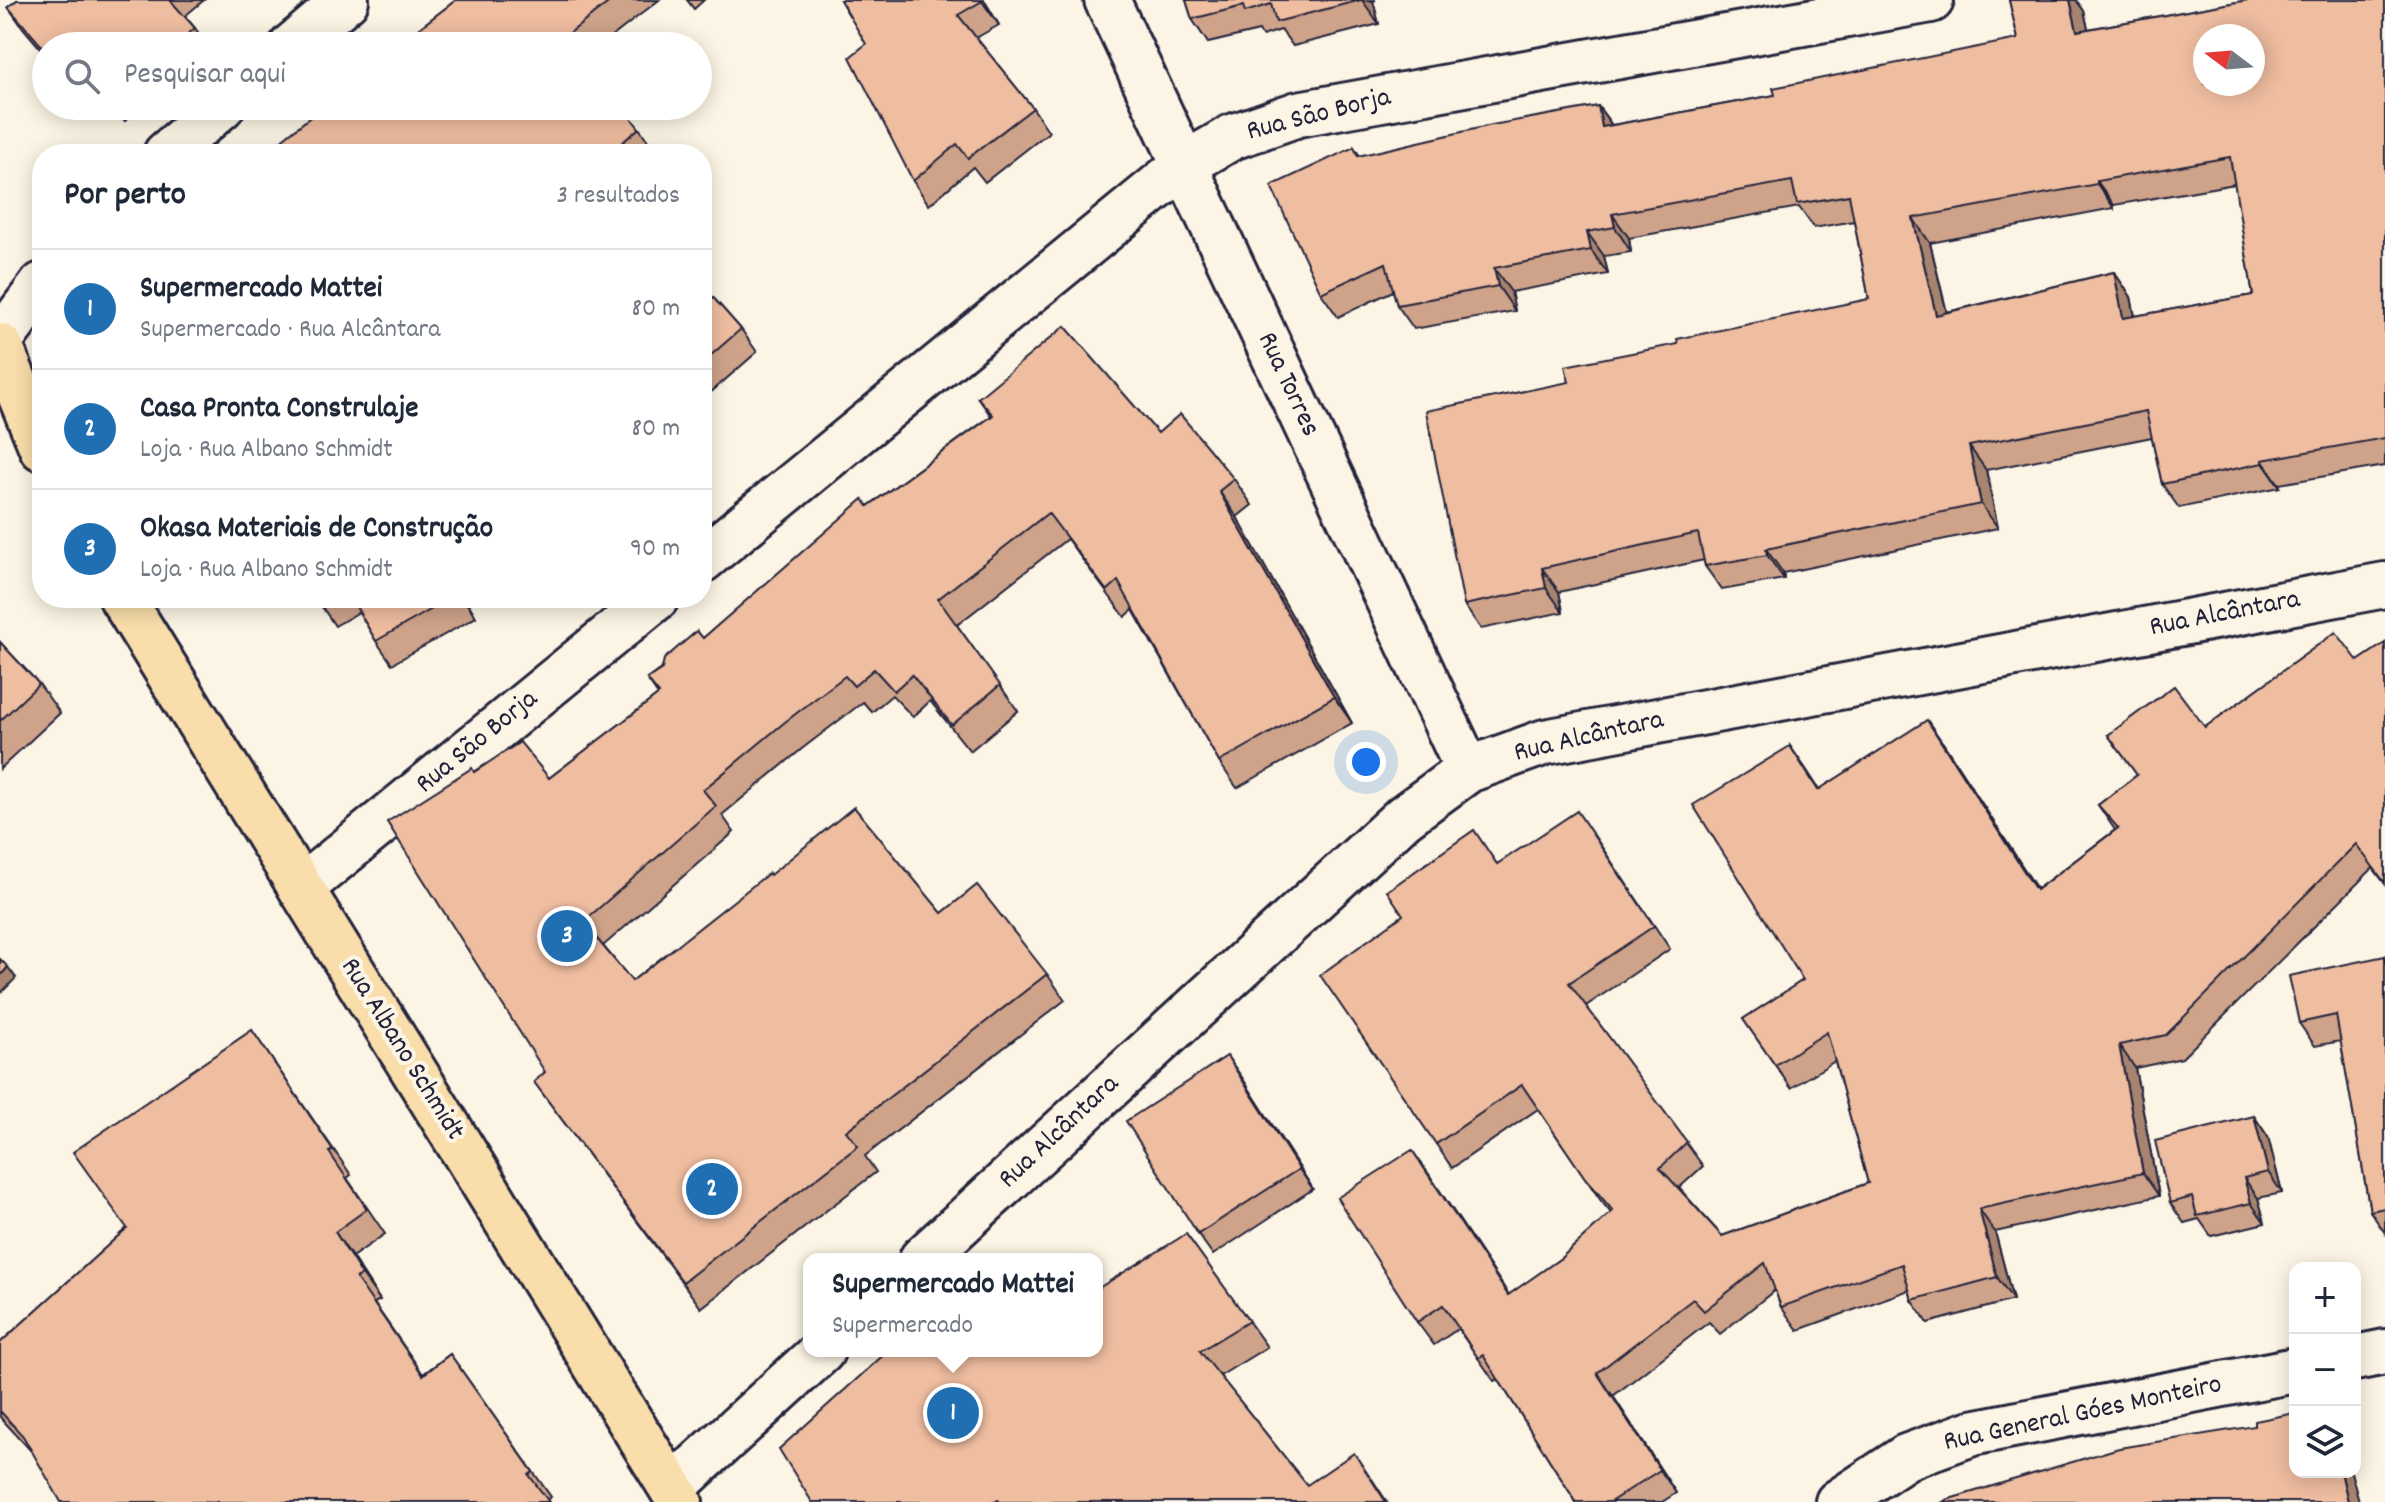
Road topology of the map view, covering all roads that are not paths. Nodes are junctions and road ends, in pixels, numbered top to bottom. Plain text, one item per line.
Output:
1 (346, 0) edge
2 (1107, 0) edge
3 (1931, 0) edge
4 (308, 32) edge
5 (206, 120) edge
6 (178, 144) edge
7 (1184, 165) junction
8 (32, 299) edge
9 (0, 344) edge
10 (32, 423) edge
11 (712, 552) edge
12 (2385, 585) edge
13 (128, 608) edge
14 (644, 608) edge
15 (1468, 770) junction
16 (301, 888) junction
17 (929, 1253) edge
18 (2385, 1352) edge
19 (816, 1357) edge
20 (2361, 1357) edge
21 (2289, 1371) edge
22 (676, 1495) edge
23 (1838, 1502) edge

1 - 4 street
2 - 7 street, Rua Torres
3 - 7 street, Rua São Borja
5 - 6 street
7 - 11 street, Rua São Borja
7 - 15 street, Rua Torres
8 - 9 street
9 - 10 main road
12 - 15 street, Rua Alcântara
13 - 16 main road, Rua Albano Schmidt
14 - 16 street, Rua São Borja
15 - 17 street, Rua Alcântara
16 - 22 main road, Rua Albano Schmidt
18 - 20 street
19 - 22 street
21 - 23 street, Rua General Góes Monteiro

